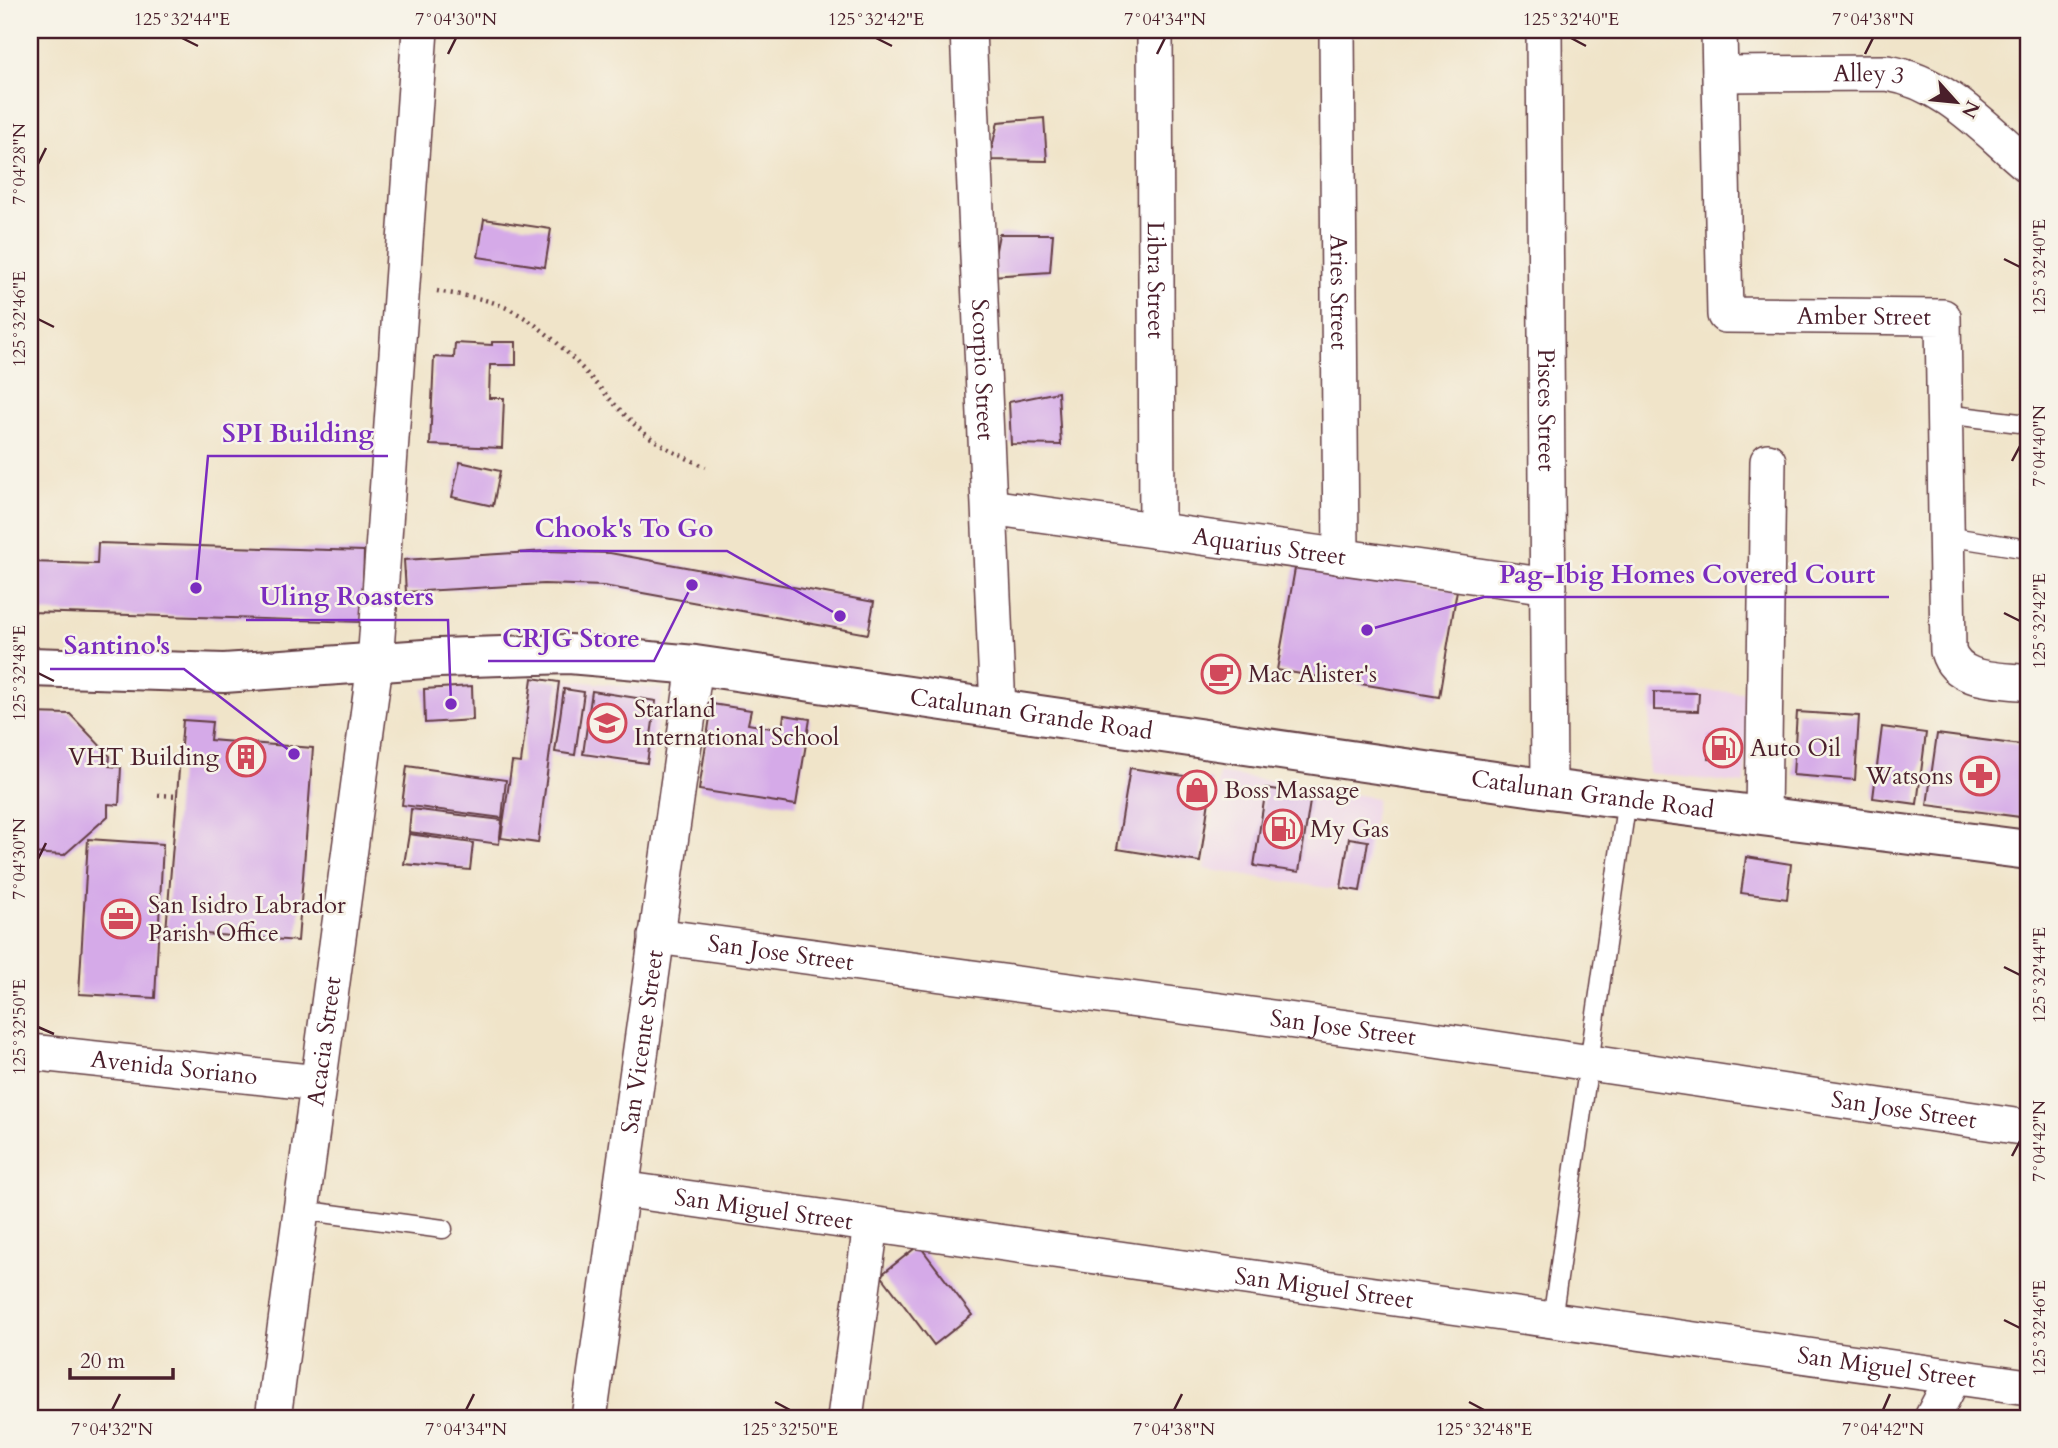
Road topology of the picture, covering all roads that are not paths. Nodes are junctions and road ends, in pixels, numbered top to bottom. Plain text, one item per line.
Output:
1 (420, 30) edge
2 (968, 30) edge
3 (1155, 30) edge
4 (1337, 30) edge
5 (1544, 30) edge
6 (1720, 30) edge
7 (1720, 74) junction
8 (2028, 165) edge
9 (1944, 414) junction
10 (2028, 425) edge
11 (1768, 461) dead end
12 (990, 507) junction
13 (1157, 531) junction
14 (1945, 536) junction
15 (2028, 549) edge
16 (1341, 557) junction
17 (1549, 586) junction
18 (375, 664) junction
19 (695, 665) junction
20 (30, 667) edge
21 (2028, 683) edge
22 (998, 709) junction
23 (1549, 789) junction
24 (1627, 799) junction
25 (1763, 816) junction
26 (2028, 850) edge
27 (656, 936) junction
28 (30, 1052) edge
29 (1589, 1063) junction
30 (318, 1083) junction
31 (2028, 1128) edge
32 (621, 1189) junction
33 (301, 1210) junction
34 (871, 1224) junction
35 (443, 1228) dead end
36 (1552, 1320) junction
37 (1954, 1376) junction
38 (2028, 1387) edge
39 (273, 1418) edge
40 (589, 1418) edge
41 (845, 1418) edge
42 (1932, 1418) edge

1 - 18 street, Acacia Street
2 - 12 street, Scorpio Street
3 - 13 street, Libra Street
4 - 16 street, Aries Street
5 - 17 street, Pisces Street
6 - 7 street, Amber Street
7 - 8 street, Alley 3
7 - 9 street, Amber Street
9 - 10 lane
9 - 14 street, Amber Street
11 - 25 street
12 - 13 street, Aquarius Street
12 - 22 street, Scorpio Street
13 - 16 street, Aquarius Street
14 - 15 lane
14 - 21 street, Amber Street
16 - 17 street, Aquarius Street
17 - 23 street, Pisces Street
18 - 19 main road, Catalunan Grande Road
18 - 20 main road, Catalunan Grande Road
18 - 30 street, Acacia Street
19 - 22 main road, Catalunan Grande Road
19 - 27 street, San Vicente Street
22 - 23 main road, Catalunan Grande Road
23 - 24 main road, Catalunan Grande Road
24 - 25 main road, Catalunan Grande Road
24 - 29 lane
25 - 26 main road, Catalunan Grande Road
27 - 29 street, San Jose Street
27 - 32 street, San Vicente Street
28 - 30 street, Avenida Soriano
29 - 31 street, San Jose Street
29 - 36 lane
30 - 33 street, Acacia Street
32 - 34 street, San Miguel Street
32 - 40 street, San Vicente Street
33 - 35 lane
33 - 39 street, Acacia Street
34 - 36 street, San Miguel Street
34 - 41 street
36 - 37 street, San Miguel Street
37 - 38 street, San Miguel Street
37 - 42 street

